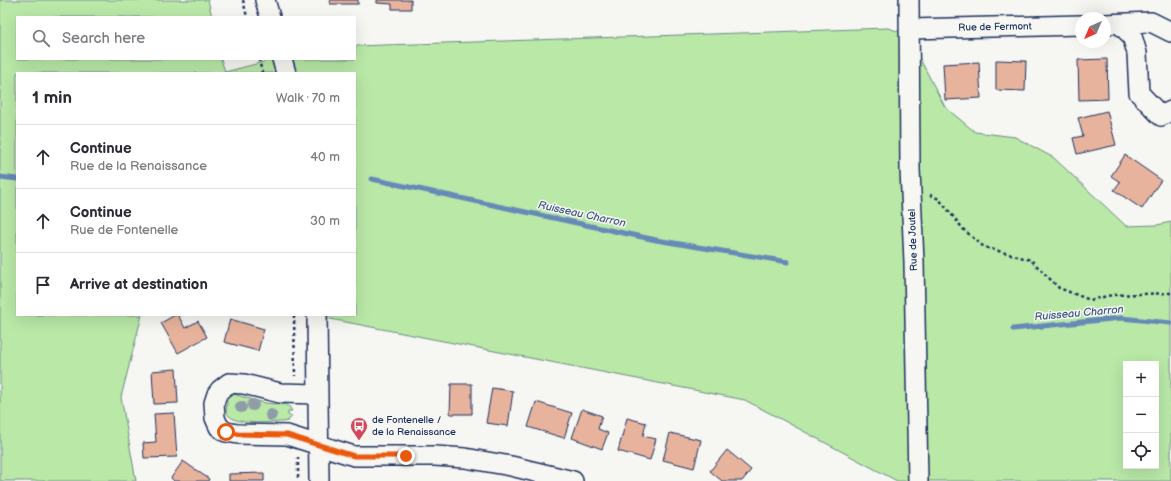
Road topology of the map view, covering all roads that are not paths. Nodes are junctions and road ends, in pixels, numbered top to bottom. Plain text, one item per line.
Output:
1 (265, 0) edge
2 (909, 0) edge
3 (270, 16) edge
4 (1075, 24) edge
5 (1113, 24) edge
6 (910, 29) junction
7 (1171, 32) edge
8 (282, 60) edge
9 (286, 72) edge
10 (1171, 111) edge
11 (317, 316) edge
12 (317, 394) junction
13 (318, 445) junction
14 (529, 476) edge
15 (319, 481) edge
16 (573, 481) edge
17 (918, 481) edge

1 - 3 street
2 - 6 street, Rue de Joutel
4 - 6 street, Rue de Fermont
5 - 7 street
5 - 10 street
6 - 17 street, Rue de Joutel
8 - 9 street
11 - 12 street
12 - 13 street
12 - 13 street
13 - 14 street
13 - 15 street
14 - 16 street

